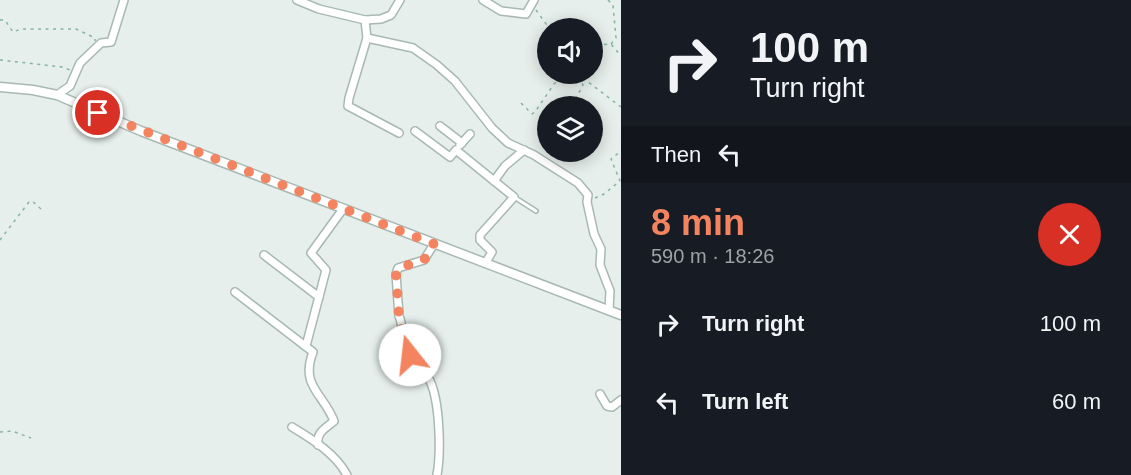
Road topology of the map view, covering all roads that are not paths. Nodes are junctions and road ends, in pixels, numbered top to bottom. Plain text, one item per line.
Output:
1 (124, 0) edge
2 (297, 0) edge
3 (400, 0) edge
4 (483, 0) edge
5 (533, 3) edge
6 (365, 20) junction
7 (367, 38) junction
8 (0, 87) edge
9 (57, 95) junction
10 (440, 126) dead end
11 (415, 131) dead end
12 (399, 133) dead end
13 (470, 134) dead end
14 (462, 143) junction
15 (456, 150) junction
16 (524, 150) junction
17 (494, 181) junction
18 (514, 197) junction
19 (343, 209) junction
20 (536, 211) dead end
21 (434, 244) junction
22 (264, 255) dead end
23 (486, 262) junction
24 (235, 291) dead end
25 (319, 297) junction
26 (609, 310) junction
27 (621, 315) edge
28 (306, 346) junction
29 (600, 394) dead end
30 (621, 400) edge
31 (292, 427) dead end
32 (318, 445) junction
33 (347, 475) edge
34 (437, 475) edge

1 - 9 street
2 - 6 street
3 - 6 street
4 - 5 street
6 - 7 street
7 - 12 street
7 - 16 street
8 - 9 street
9 - 19 street
10 - 14 street
11 - 15 street
13 - 14 street
14 - 15 street
15 - 17 street
16 - 17 street
16 - 26 street
17 - 18 street
18 - 20 lane
18 - 23 street
19 - 21 street
19 - 25 street
21 - 23 street
21 - 34 street
22 - 25 street
23 - 26 street
24 - 28 street
25 - 28 street
26 - 27 street
28 - 32 street
29 - 30 street
31 - 32 street
32 - 33 street

